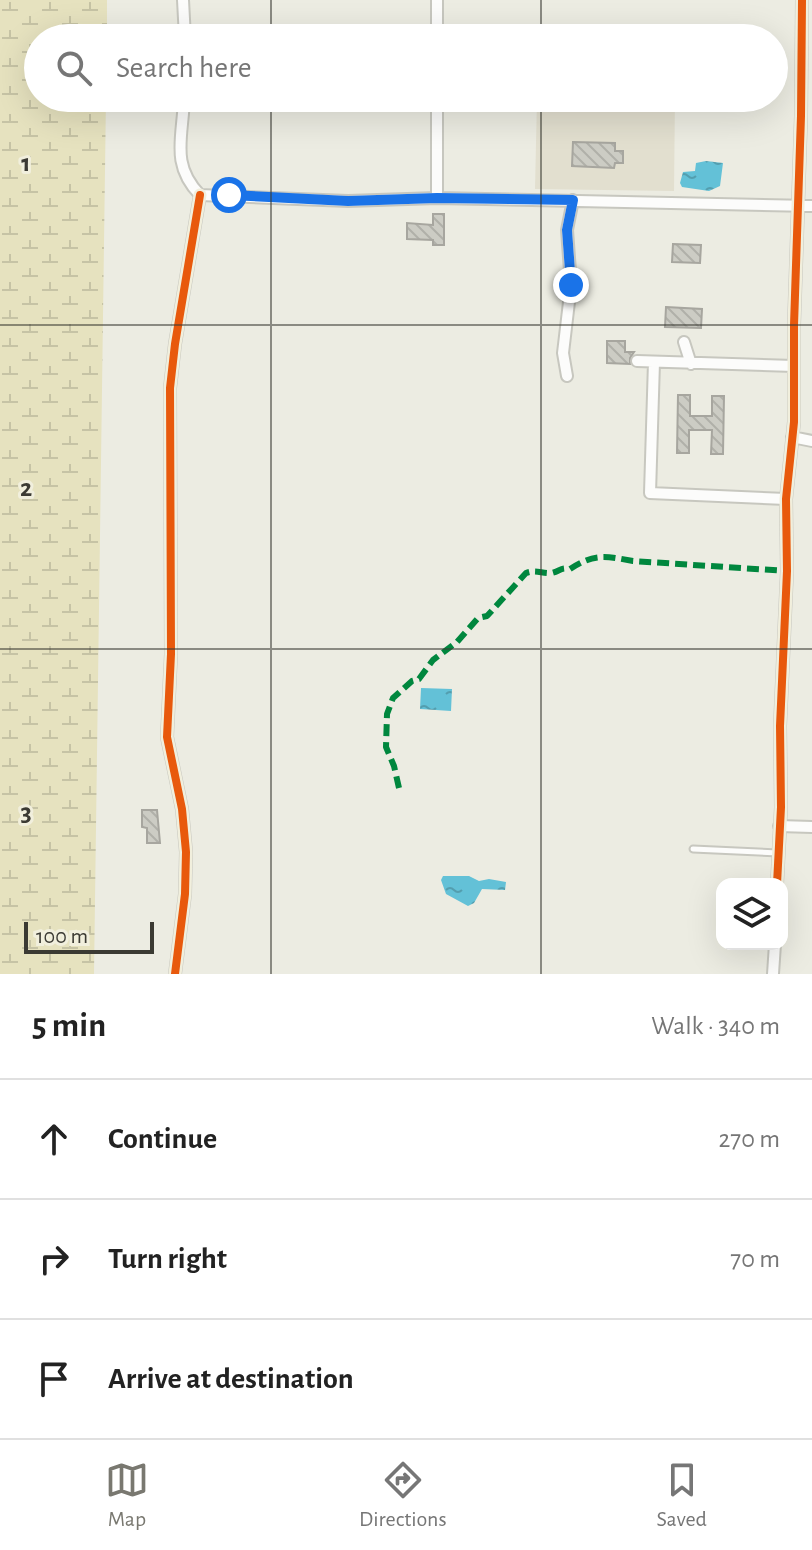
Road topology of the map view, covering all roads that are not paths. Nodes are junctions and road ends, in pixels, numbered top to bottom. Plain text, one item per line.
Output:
1 (183, 0) edge
2 (437, 0) edge
3 (802, 0) edge
4 (184, 24) edge
5 (437, 24) edge
6 (183, 112) edge
7 (437, 112) edge
8 (200, 195) junction
9 (437, 198) junction
10 (573, 200) junction
11 (797, 205) junction
12 (812, 206) edge
13 (684, 342) dead end
14 (637, 361) dead end
15 (654, 362) junction
16 (691, 364) junction
17 (794, 366) junction
18 (567, 376) dead end
19 (792, 437) junction
20 (812, 441) edge
21 (786, 499) junction
22 (779, 826) junction
23 (812, 827) edge
24 (693, 849) dead end
25 (778, 853) junction
26 (777, 878) edge
27 (775, 950) edge
28 (175, 974) edge
29 (773, 974) edge

1 - 4 street
2 - 5 street
3 - 11 street
6 - 8 street
7 - 9 street
8 - 9 street
8 - 28 street
9 - 10 street
10 - 11 street
10 - 18 street
11 - 12 street
11 - 17 street
13 - 16 street
14 - 15 street
15 - 16 street
15 - 21 street
16 - 17 street
17 - 19 street
19 - 20 street
19 - 21 street
21 - 22 street
22 - 23 street
22 - 25 street
24 - 25 lane
25 - 26 street
27 - 29 street

